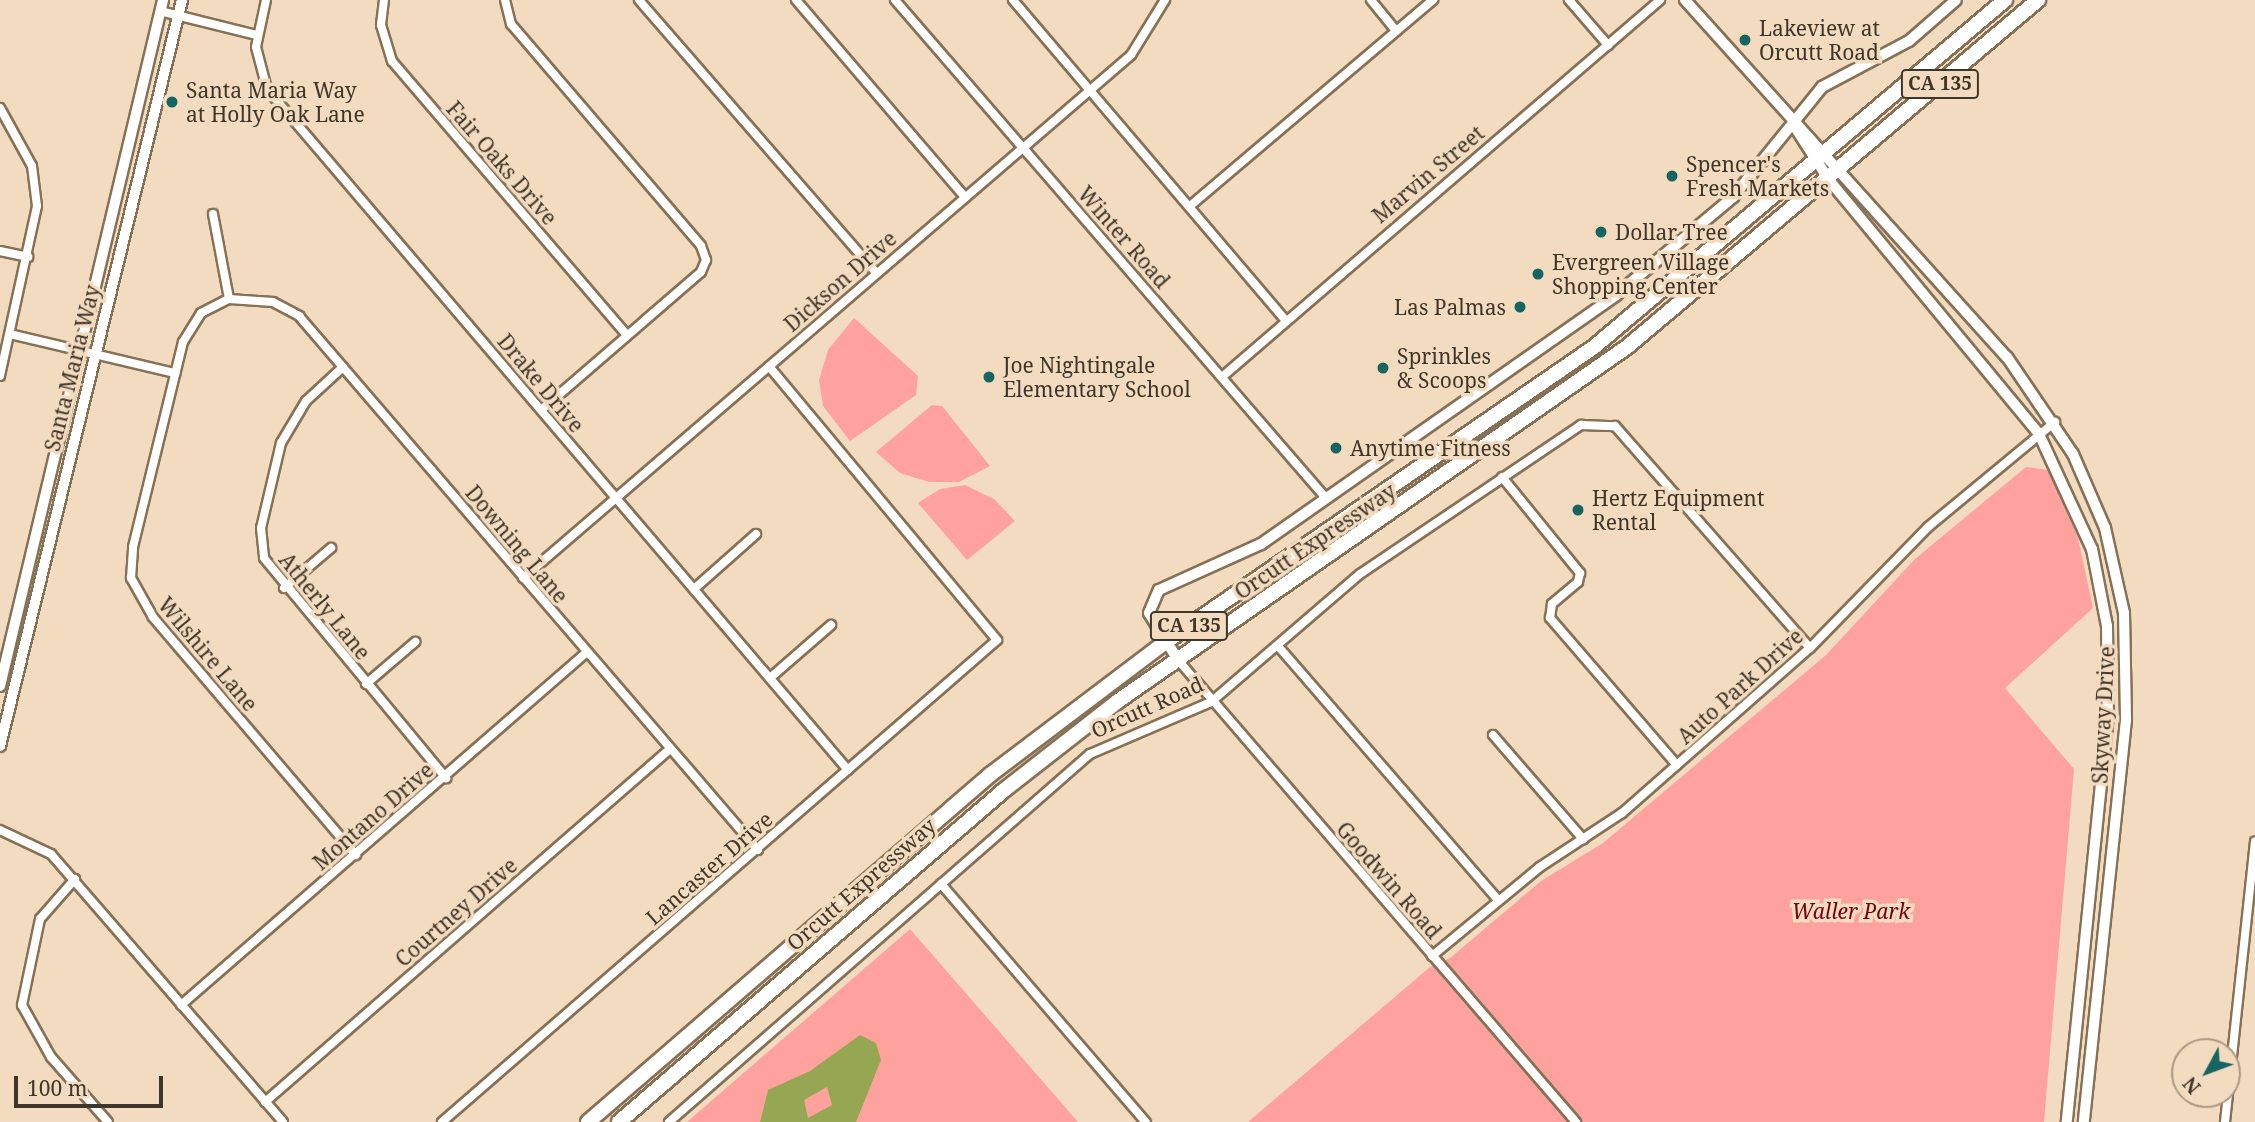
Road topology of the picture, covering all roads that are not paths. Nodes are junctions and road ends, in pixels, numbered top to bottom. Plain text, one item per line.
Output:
1 (182, 0) edge
2 (266, 0) edge
3 (384, 0) edge
4 (505, 0) edge
5 (639, 0) edge
6 (796, 0) edge
7 (895, 0) edge
8 (1013, 0) edge
9 (1166, 0) edge
10 (1371, 0) edge
11 (1433, 0) edge
12 (1569, 0) edge
13 (1660, 0) edge
14 (1685, 0) edge
15 (1956, 0) edge
16 (2005, 0) edge
17 (2038, 0) edge
18 (162, 6) edge
19 (178, 15) junction
20 (1396, 31) junction
21 (256, 35) junction
22 (1608, 45) junction
23 (1090, 90) junction
24 (0, 108) edge
25 (1791, 119) junction
26 (1023, 147) junction
27 (1829, 153) junction
28 (1816, 163) junction
29 (1843, 168) junction
30 (1829, 180) junction
31 (965, 197) junction
32 (1190, 206) junction
33 (213, 214) dead end
34 (0, 251) edge
35 (28, 257) junction
36 (876, 273) junction
37 (229, 299) junction
38 (1284, 318) junction
39 (10, 334) junction
40 (627, 335) junction
41 (79, 351) junction
42 (95, 354) junction
43 (769, 366) junction
44 (343, 367) junction
45 (175, 373) junction
46 (0, 376) edge
47 (1222, 377) junction
48 (541, 410) junction
49 (2055, 422) junction
50 (2039, 434) junction
51 (1502, 477) junction
52 (616, 498) junction
53 (1326, 498) junction
54 (756, 534) dead end
55 (331, 548) dead end
56 (523, 578) junction
57 (284, 588) junction
58 (694, 589) junction
59 (831, 625) dead end
60 (415, 642) dead end
61 (1164, 643) junction
62 (1278, 646) junction
63 (1810, 648) junction
64 (587, 652) junction
65 (1178, 660) junction
66 (2, 668) edge
67 (770, 678) junction
68 (366, 684) junction
69 (0, 686) edge
70 (1211, 702) junction
71 (1493, 735) dead end
72 (0, 746) edge
73 (670, 748) junction
74 (1677, 765) junction
75 (848, 770) junction
76 (446, 778) junction
77 (0, 830) edge
78 (1583, 839) junction
79 (2255, 842) edge
80 (758, 850) junction
81 (356, 855) junction
82 (75, 879) junction
83 (941, 884) junction
84 (1499, 900) junction
85 (1432, 956) junction
86 (181, 1004) junction
87 (265, 1102) junction
88 (108, 1122) edge
89 (283, 1122) edge
90 (442, 1122) edge
91 (588, 1122) edge
92 (619, 1122) edge
93 (669, 1122) edge
94 (1146, 1122) edge
95 (1576, 1122) edge
96 (2067, 1122) edge
97 (2084, 1122) edge
98 (2225, 1122) edge

1 - 19 main road, Santa Maria Way
2 - 21 street, Drake Drive
3 - 40 street, Fair Oaks Drive
4 - 40 street
5 - 36 street
6 - 31 street
7 - 26 street, Winter Road
8 - 23 street
9 - 23 street, Dickson Drive
10 - 20 street
11 - 20 street
12 - 22 street
13 - 22 street, Marvin Street
14 - 25 main road
15 - 25 main road, Orcutt Road
16 - 27 highway, Orcutt Expressway / CA 135
17 - 29 highway, Orcutt Expressway / CA 135
18 - 19 street
18 - 41 main road, Santa Maria Way
19 - 21 street
19 - 42 main road, Santa Maria Way
20 - 32 street
21 - 48 street, Drake Drive
22 - 38 street, Marvin Street
23 - 26 street, Dickson Drive
23 - 32 street
24 - 35 street
25 - 27 main road, Skyway Drive
25 - 28 main road, Skyway Drive
25 - 53 main road, Orcutt Road
26 - 31 street, Dickson Drive
26 - 47 street, Winter Road
27 - 28 highway, Orcutt Expressway / CA 135
27 - 29 main road, Skyway Drive
28 - 30 main road, Skyway Drive
28 - 61 highway, Orcutt Expressway / CA 135
29 - 30 highway, Orcutt Expressway / CA 135
29 - 49 main road, Skyway Drive
30 - 50 main road, Skyway Drive
30 - 65 highway, Orcutt Expressway / CA 135
31 - 36 street, Dickson Drive
32 - 38 street
33 - 37 street
34 - 35 street
35 - 39 street
36 - 43 street, Dickson Drive
37 - 44 street, Downing Lane
37 - 45 street, Wilshire Lane
38 - 47 street, Marvin Street
39 - 41 street
39 - 46 street
40 - 48 street
41 - 42 street
41 - 66 main road, Santa Maria Way
42 - 45 street
42 - 72 main road, Santa Maria Way
43 - 52 street, Dickson Drive
43 - 75 street, Lancaster Drive
44 - 56 street, Downing Lane
44 - 57 street, Atherly Lane
45 - 81 street, Wilshire Lane
47 - 53 street, Winter Road
48 - 52 street, Drake Drive
49 - 50 street, Auto Park Drive
49 - 97 main road, Skyway Drive
50 - 63 street, Auto Park Drive
50 - 96 main road, Skyway Drive
51 - 62 street, Orcutt Road
51 - 63 street, Orcutt Road
51 - 74 street
52 - 56 street, Dickson Drive
52 - 58 street, Drake Drive
53 - 61 main road, Orcutt Road
54 - 58 street
55 - 57 street
56 - 64 street, Downing Lane
57 - 68 street, Atherly Lane
58 - 67 street, Drake Drive
59 - 67 street
60 - 68 street
61 - 65 main road, Orcutt Road
61 - 91 highway, Orcutt Expressway / CA 135
62 - 70 street, Orcutt Road
62 - 84 street
63 - 74 street, Auto Park Drive
64 - 73 street, Downing Lane
64 - 76 street, Montano Drive
65 - 70 street, Goodwin Road
65 - 92 highway, Orcutt Expressway / CA 135
66 - 69 main road, Santa Maria Way
67 - 75 street, Drake Drive
68 - 76 street, Atherly Lane
70 - 83 street, Orcutt Road
70 - 85 street, Goodwin Road
71 - 78 street
73 - 80 street, Downing Lane
73 - 87 street, Courtney Drive
74 - 78 street, Auto Park Drive
75 - 80 street, Lancaster Drive
76 - 81 street, Montano Drive
77 - 82 street
78 - 84 street, Auto Park Drive
79 - 98 street
80 - 90 street, Lancaster Drive
81 - 86 street, Montano Drive
82 - 86 street
82 - 88 street
83 - 93 street, Orcutt Road
83 - 94 street
84 - 85 street, Auto Park Drive
85 - 95 street, Goodwin Road
86 - 87 street
87 - 89 street

